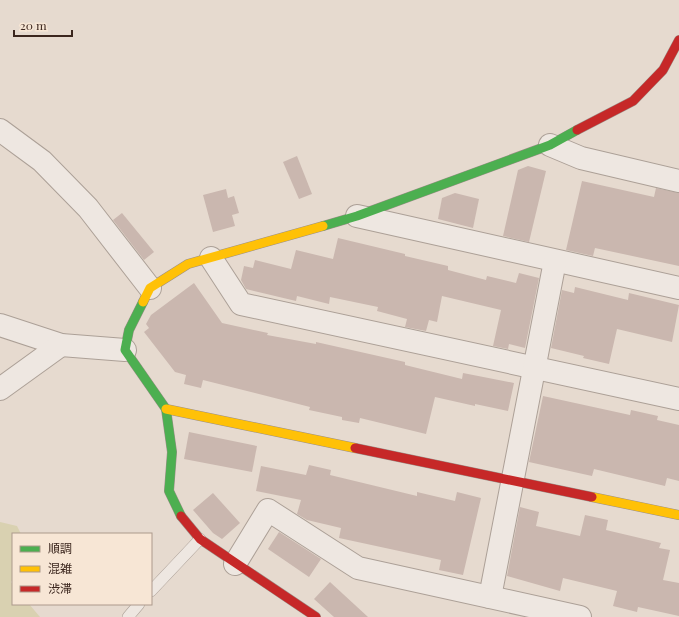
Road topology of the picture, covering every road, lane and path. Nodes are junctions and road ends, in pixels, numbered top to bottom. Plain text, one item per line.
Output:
1 (679, 40) edge
2 (0, 130) edge
3 (550, 145) junction
4 (679, 181) edge
5 (357, 216) junction
6 (211, 258) junction
7 (555, 261) junction
8 (150, 288) junction
9 (679, 288) edge
10 (0, 325) edge
11 (61, 345) junction
12 (125, 350) junction
13 (535, 368) junction
14 (0, 389) edge
15 (679, 399) edge
16 (166, 409) junction
17 (512, 480) junction
18 (679, 515) edge
19 (200, 539) junction
20 (235, 564) junction
21 (152, 590) edge
22 (490, 597) junction
23 (138, 605) edge
24 (128, 617) edge
25 (316, 617) edge
26 (580, 617) edge

1 - 3 street
2 - 8 street
3 - 4 street
3 - 5 street
5 - 6 street
5 - 7 street
6 - 8 street
6 - 13 street
7 - 9 street
7 - 13 street
8 - 12 street
10 - 11 street
11 - 12 street
11 - 14 street
12 - 16 street
13 - 15 street
13 - 17 street
16 - 17 street
16 - 19 street
17 - 18 street
17 - 22 street
19 - 20 street
19 - 21 lane
20 - 22 street
20 - 25 street
22 - 26 street
23 - 24 lane

